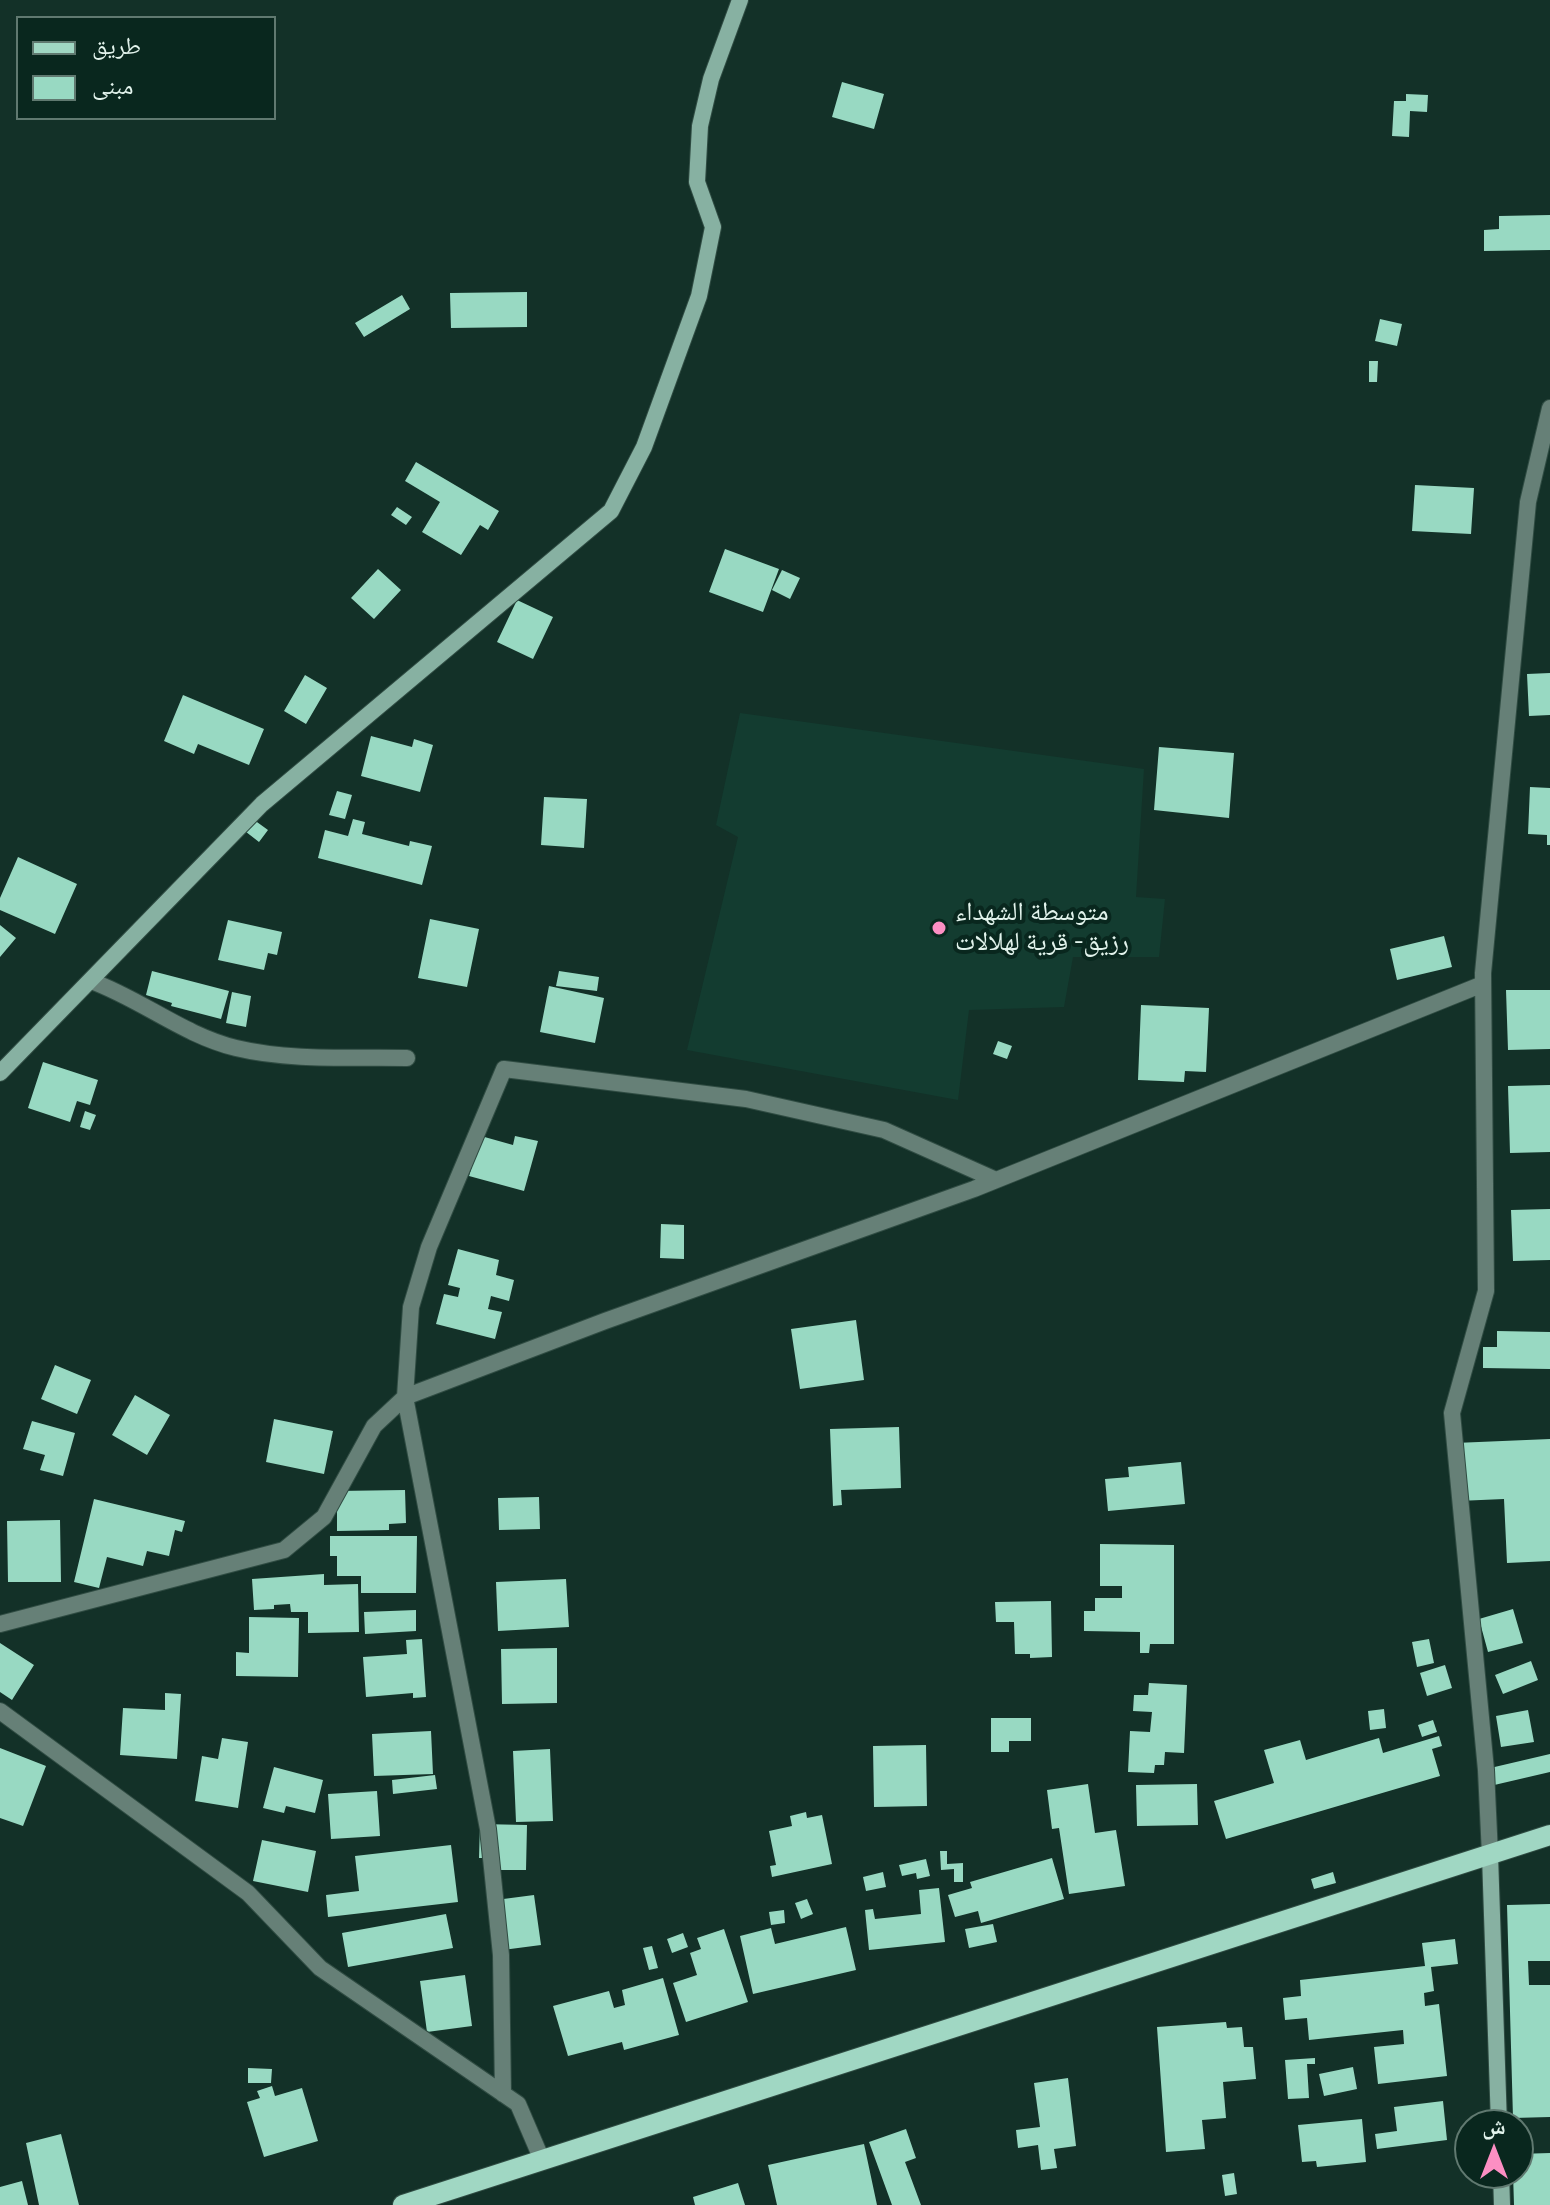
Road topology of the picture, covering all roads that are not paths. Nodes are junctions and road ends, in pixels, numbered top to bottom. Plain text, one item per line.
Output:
1 (740, 0) edge
2 (1550, 408) edge
3 (91, 981) junction
4 (1483, 984) junction
5 (407, 1058) dead end
6 (0, 1073) edge
7 (996, 1180) junction
8 (405, 1397) junction
9 (0, 1624) edge
10 (0, 1711) edge
11 (1550, 1835) edge
12 (1490, 1855) junction
13 (503, 2094) junction
14 (1498, 2109) edge
15 (542, 2160) junction
16 (403, 2205) edge

1 - 3 street
2 - 4 street
3 - 5 street
3 - 6 street
4 - 7 street
4 - 12 street
7 - 8 street
7 - 8 street
8 - 9 street
8 - 13 street
10 - 13 street
11 - 12 main road
12 - 14 street
12 - 15 main road
13 - 15 street
15 - 16 main road

